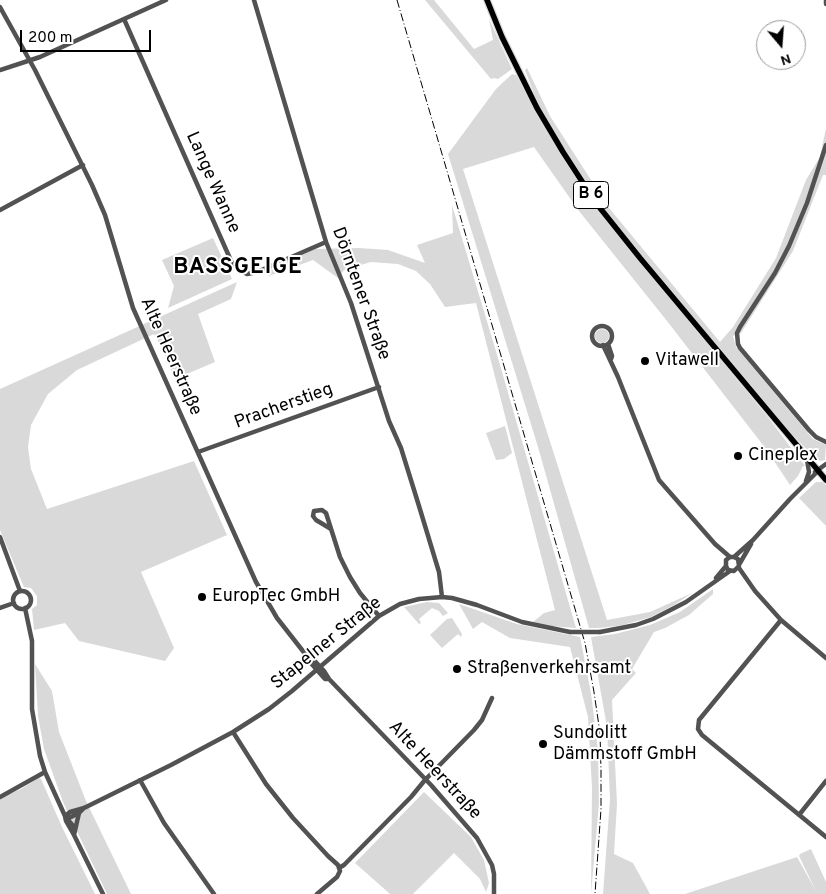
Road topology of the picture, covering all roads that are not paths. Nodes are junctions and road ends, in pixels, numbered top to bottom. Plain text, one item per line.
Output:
1 (166, 0) edge
2 (254, 0) edge
3 (487, 0) edge
4 (826, 0) edge
5 (826, 4) edge
6 (0, 7) edge
7 (124, 19) junction
8 (29, 60) junction
9 (0, 70) edge
10 (826, 144) edge
11 (83, 165) junction
12 (0, 210) edge
13 (326, 242) junction
14 (605, 345) junction
15 (379, 387) junction
16 (826, 442) edge
17 (198, 452) junction
18 (806, 457) junction
19 (826, 464) edge
20 (818, 471) junction
21 (808, 478) junction
22 (826, 480) edge
23 (804, 484) junction
24 (331, 529) junction
25 (0, 538) edge
26 (753, 540) junction
27 (730, 558) junction
28 (726, 566) junction
29 (736, 568) junction
30 (714, 581) junction
31 (20, 591) junction
32 (442, 597) junction
33 (14, 603) junction
34 (0, 608) edge
35 (26, 608) junction
36 (379, 616) junction
37 (781, 620) junction
38 (826, 658) edge
39 (319, 669) junction
40 (492, 698) dead end
41 (233, 732) junction
42 (45, 772) junction
43 (140, 780) junction
44 (425, 780) junction
45 (826, 781) edge
46 (0, 797) edge
47 (84, 808) junction
48 (79, 813) junction
49 (799, 815) junction
50 (65, 816) junction
51 (74, 835) junction
52 (826, 837) edge
53 (340, 869) junction
54 (103, 894) edge
55 (214, 894) edge
56 (317, 894) edge
57 (494, 894) edge

1 - 7 street
2 - 13 street, Dörntener Straße
3 - 18 main road, B 6
4 - 5 street
6 - 8 street, Alte Heerstraße
7 - 8 street
7 - 13 street, Lange Wanne
8 - 9 street
8 - 11 street, Alte Heerstraße
10 - 16 street
11 - 12 street
11 - 17 street, Alte Heerstraße
13 - 15 street, Dörntener Straße
14 - 14 street
14 - 27 street
15 - 17 street, Pracherstieg
15 - 32 street, Dörntener Straße
17 - 39 street, Alte Heerstraße
18 - 20 main road, B 6
18 - 21 street
19 - 20 street
20 - 21 street
20 - 22 main road, B 6
20 - 23 street, Stapelner Straße
21 - 23 street
23 - 26 street, Stapelner Straße
24 - 24 street
24 - 36 street
25 - 31 street
26 - 27 street, Stapelner Straße
26 - 29 street, Stapelner Straße
27 - 28 street
27 - 29 street
28 - 29 street
28 - 30 street, Stapelner Straße
29 - 30 street, Stapelner Straße
29 - 37 street
30 - 32 street, Stapelner Straße, bridge
31 - 33 street
31 - 35 street
32 - 36 street, Stapelner Straße
33 - 34 street
33 - 35 street
35 - 42 street
36 - 39 street, Stapelner Straße
37 - 38 street
37 - 49 street
39 - 41 street, Stapelner Straße
39 - 44 street, Alte Heerstraße
40 - 44 street
41 - 43 street, Stapelner Straße
41 - 53 street
42 - 46 street
42 - 50 street
43 - 47 street, Stapelner Straße
43 - 55 street
44 - 53 street
44 - 57 street, Alte Heerstraße
45 - 49 street
47 - 48 street, Stapelner Straße
47 - 50 street, Stapelner Straße
48 - 50 street
48 - 51 street
49 - 52 street
50 - 51 street
51 - 54 street
53 - 56 street

